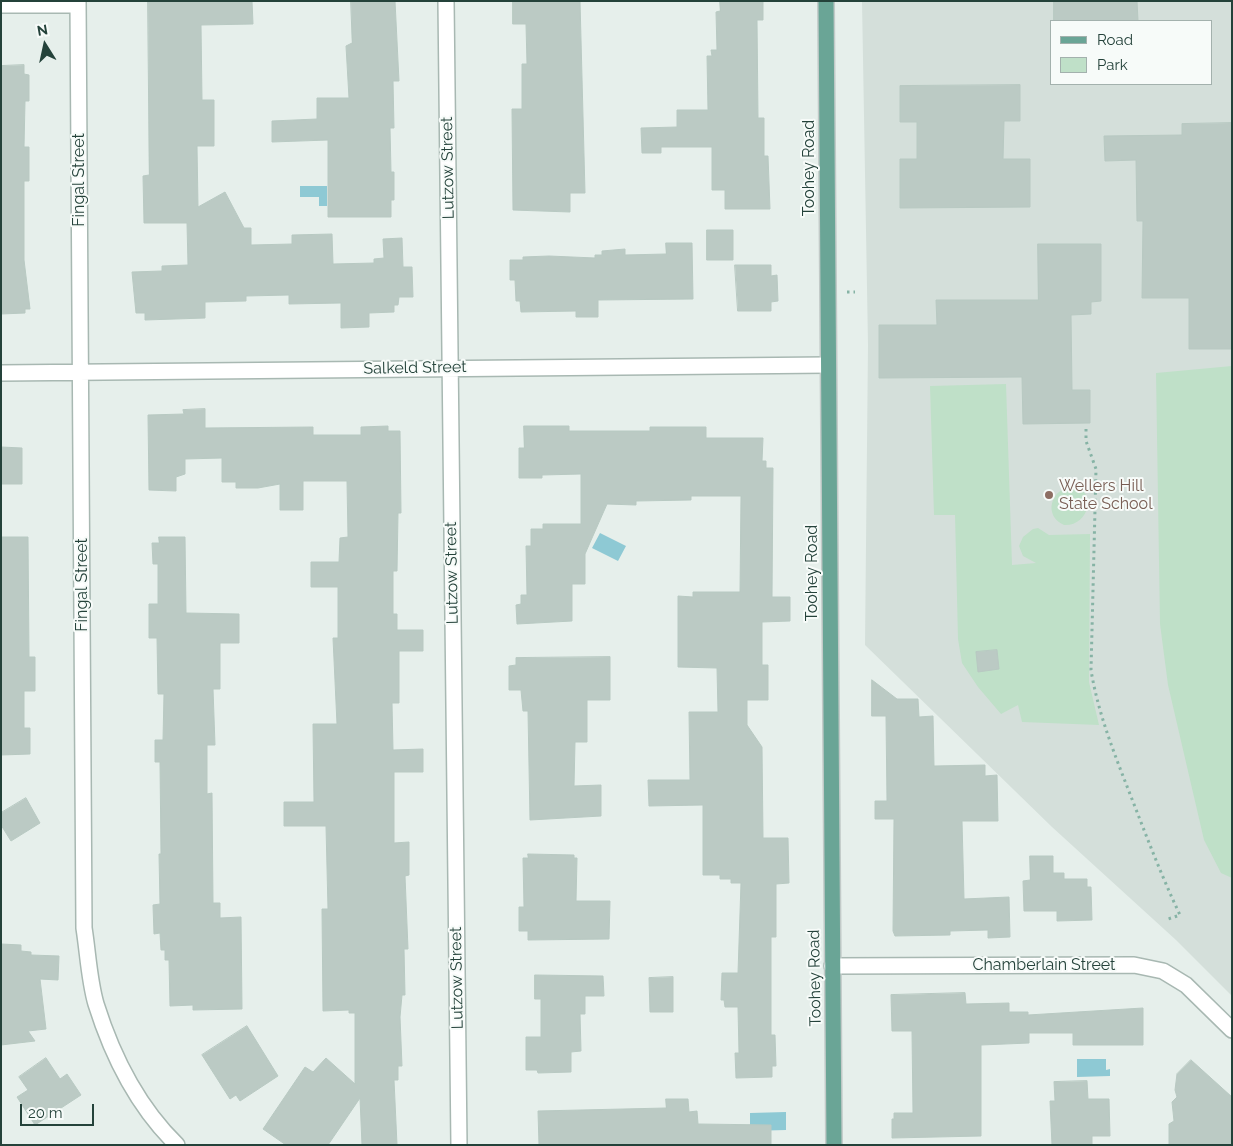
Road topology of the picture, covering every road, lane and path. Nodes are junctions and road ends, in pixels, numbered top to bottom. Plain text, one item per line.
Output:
1 (446, 1) edge
2 (826, 1) edge
3 (78, 3) edge
4 (1, 5) edge
5 (846, 292) dead end
6 (856, 292) dead end
7 (828, 365) junction
8 (450, 368) junction
9 (80, 372) junction
10 (1, 373) edge
11 (1086, 429) dead end
12 (1168, 919) dead end
13 (832, 966) junction
14 (1232, 1030) edge
15 (177, 1145) edge
16 (459, 1145) edge
17 (834, 1145) edge

1 - 8 street, Lutzow Street
2 - 7 main road, Toohey Road
3 - 4 street
3 - 9 street, Fingal Street
5 - 6 path
7 - 8 street, Salkeld Street
7 - 13 main road, Toohey Road
8 - 9 street, Salkeld Street
8 - 16 street, Lutzow Street
9 - 10 street, Salkeld Street
9 - 15 street, Fingal Street
11 - 12 path
13 - 14 street, Chamberlain Street
13 - 17 main road, Toohey Road

